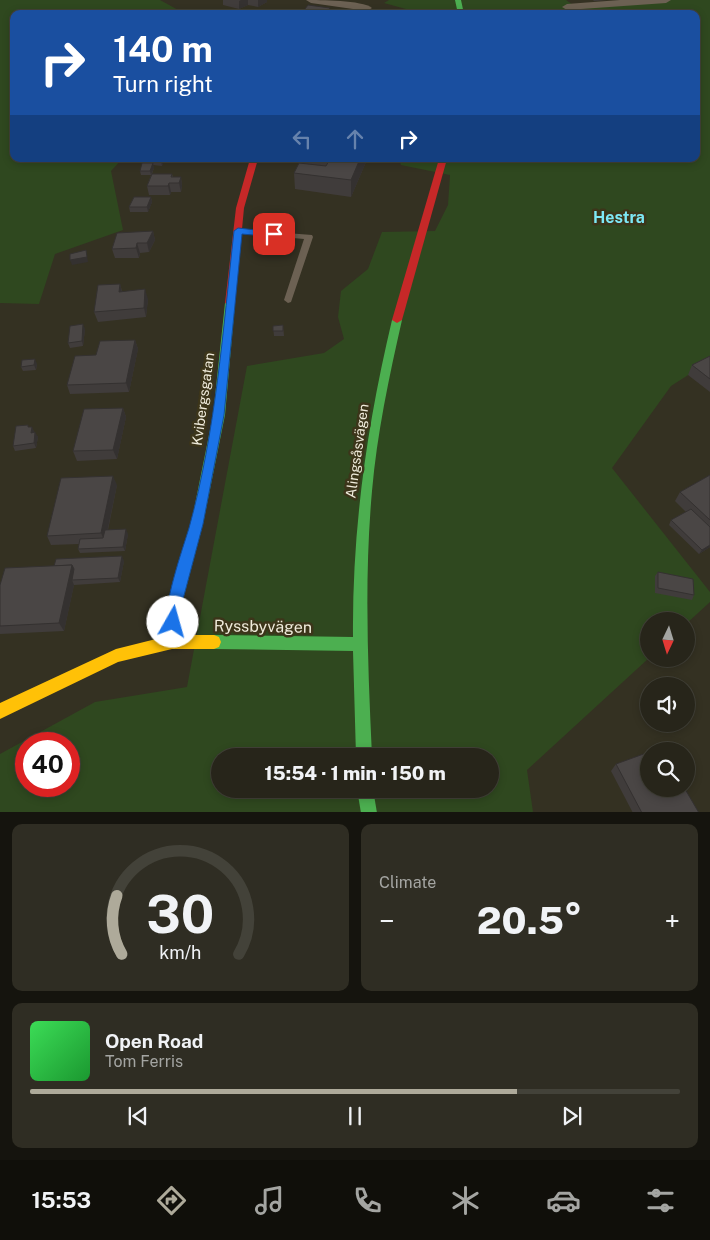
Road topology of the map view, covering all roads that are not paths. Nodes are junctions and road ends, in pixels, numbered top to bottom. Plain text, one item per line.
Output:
1 (311, 0) edge
2 (555, 0) edge
3 (666, 0) edge
4 (368, 7) edge
5 (570, 10) edge
6 (253, 162) edge
7 (442, 162) edge
8 (238, 231) junction
9 (288, 300) dead end
10 (172, 642) junction
11 (360, 644) junction
12 (0, 711) edge
13 (364, 748) edge
14 (367, 798) edge
15 (369, 812) edge

1 - 4 street
2 - 5 street
3 - 5 street
6 - 8 street, Kvibergsgatan
7 - 11 street, Alingsåsvägen
8 - 9 lane
8 - 10 street, Kvibergsgatan
10 - 11 street, Ryssbyvägen
10 - 12 street, Ryssbyvägen
11 - 13 street, Alingsåsvägen
14 - 15 street

